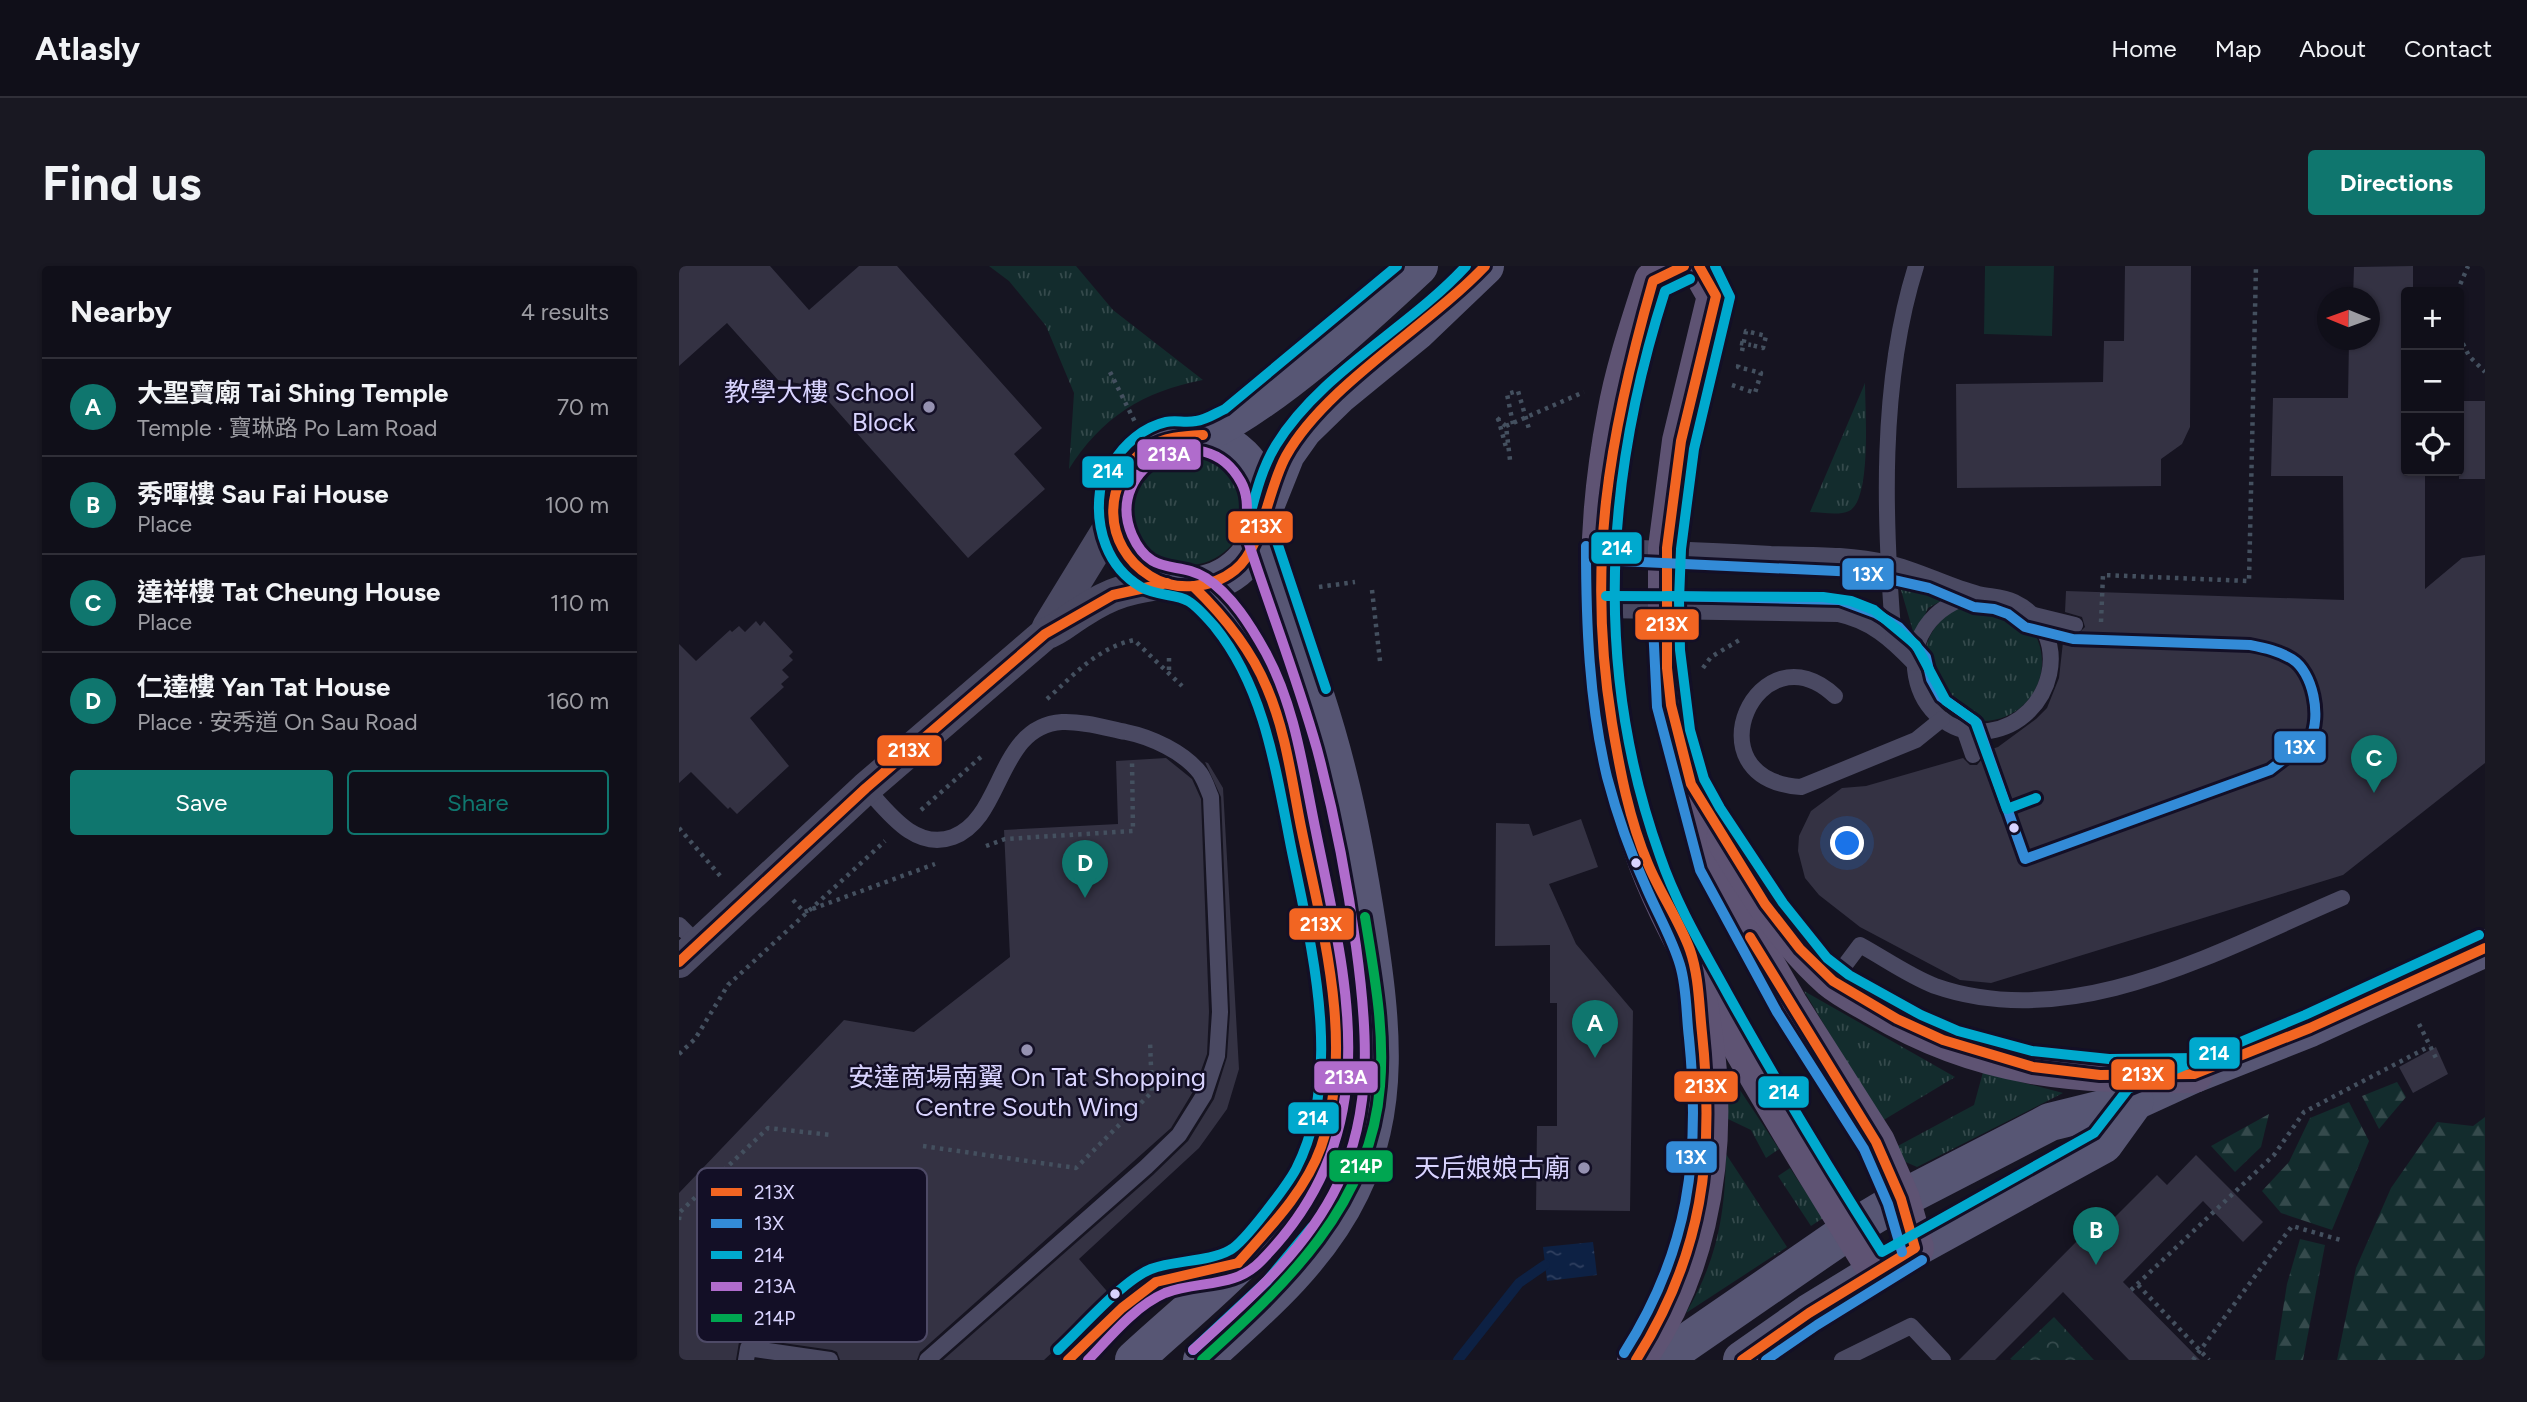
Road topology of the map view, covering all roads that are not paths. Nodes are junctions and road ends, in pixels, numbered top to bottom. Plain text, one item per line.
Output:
1 (1419, 266) edge
2 (1485, 266) edge
3 (1684, 266) edge
4 (1699, 266) edge
5 (1916, 266) edge
6 (1203, 435) junction
7 (1262, 521) junction
8 (1113, 522) junction
9 (1600, 547) junction
10 (1667, 548) junction
11 (1888, 562) junction
12 (1180, 585) junction
13 (1978, 594) junction
14 (1599, 610) junction
15 (1667, 610) junction
16 (2030, 614) junction
17 (2075, 625) dead end
18 (1045, 634) junction
19 (1894, 642) junction
20 (1914, 663) junction
21 (1835, 696) dead end
22 (1943, 719) junction
23 (1964, 729) junction
24 (1973, 755) dead end
25 (1691, 784) junction
26 (866, 788) junction
27 (2342, 898) dead end
28 (685, 944) edge
29 (2485, 948) edge
30 (1693, 959) junction
31 (1833, 981) junction
32 (2194, 1074) junction
33 (2135, 1101) junction
34 (1901, 1199) junction
35 (1851, 1229) junction
36 (1915, 1248) junction
37 (1238, 1263) junction
38 (1877, 1271) junction
39 (746, 1360) edge
40 (830, 1360) edge
41 (927, 1360) edge
42 (1068, 1360) edge
43 (1134, 1360) edge
44 (1202, 1360) edge
45 (1636, 1360) edge
46 (1661, 1360) edge
47 (1742, 1360) edge
48 (1842, 1360) edge
49 (1943, 1360) edge

1 - 6 main road
2 - 7 main road
3 - 9 main road
4 - 10 main road
5 - 11 lane
6 - 7 main road
6 - 8 main road
7 - 12 main road
7 - 44 main road
8 - 12 main road
8 - 18 street
9 - 10 lane
9 - 14 main road
10 - 11 lane
10 - 15 main road
11 - 13 lane
11 - 19 lane
12 - 18 street
12 - 37 main road
13 - 16 lane
13 - 20 lane
14 - 15 lane
14 - 30 main road
15 - 19 lane
15 - 25 main road
16 - 17 lane
16 - 23 lane
18 - 26 street
19 - 20 lane
20 - 22 lane
21 - 22 lane
22 - 23 lane
23 - 24 lane
25 - 31 main road
25 - 34 main road
26 - 28 street
26 - 41 lane
27 - 31 lane
29 - 32 main road
30 - 35 main road
30 - 45 main road
31 - 32 main road
32 - 33 main road
33 - 34 main road
33 - 36 main road
34 - 35 main road
34 - 36 main road
35 - 38 main road
35 - 46 main road
36 - 38 main road
37 - 42 lane
37 - 43 main road
38 - 47 main road
39 - 40 lane
48 - 49 lane

